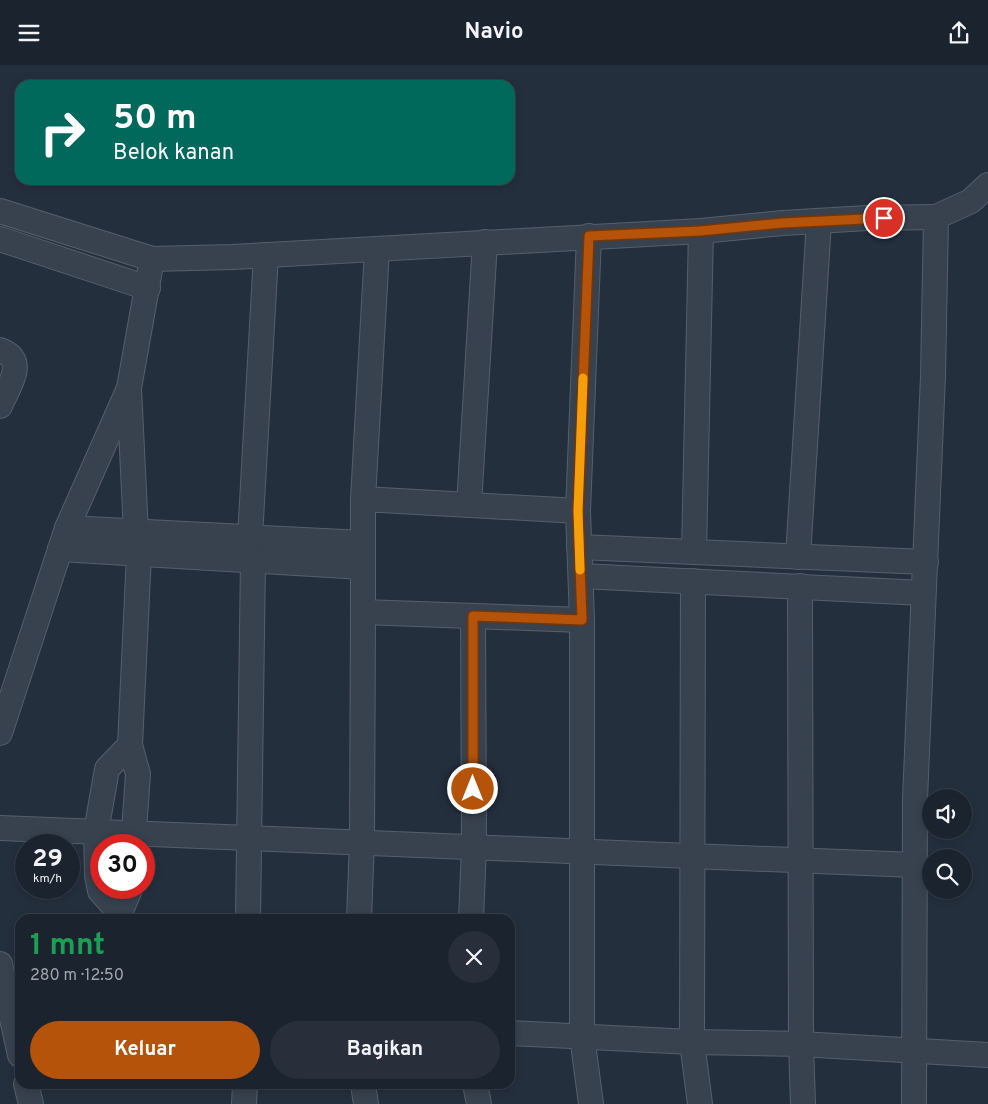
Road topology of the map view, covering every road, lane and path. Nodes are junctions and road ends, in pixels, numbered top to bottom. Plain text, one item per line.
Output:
1 (988, 185) edge
2 (0, 211) edge
3 (936, 217) junction
4 (820, 221) junction
5 (700, 231) junction
6 (589, 236) junction
7 (0, 239) edge
8 (485, 243) junction
9 (377, 249) junction
10 (266, 255) junction
11 (152, 259) junction
12 (148, 288) junction
13 (0, 351) edge
14 (128, 388) junction
15 (0, 406) edge
16 (363, 499) junction
17 (469, 505) junction
18 (578, 511) junction
19 (63, 538) junction
20 (138, 543) junction
21 (363, 543) junction
22 (579, 547) junction
23 (251, 549) junction
24 (694, 552) junction
25 (798, 557) junction
26 (926, 562) junction
27 (363, 567) junction
28 (581, 575) junction
29 (693, 581) junction
30 (800, 587) junction
31 (924, 593) junction
32 (363, 612) junction
33 (473, 616) junction
34 (582, 620) junction
35 (0, 733) edge
36 (130, 745) junction
37 (0, 828) edge
38 (96, 831) junction
39 (110, 834) edge
40 (134, 834) edge
41 (249, 837) junction
42 (155, 839) edge
43 (362, 842) junction
44 (474, 847) junction
45 (582, 851) junction
46 (693, 856) junction
47 (802, 860) junction
48 (914, 865) junction
49 (127, 899) edge
50 (119, 914) edge
51 (122, 914) edge
52 (248, 914) edge
53 (359, 914) edge
54 (471, 914) edge
55 (0, 964) edge
56 (11, 1023) edge
57 (515, 1033) edge
58 (582, 1036) junction
59 (15, 1037) edge
60 (692, 1042) junction
61 (801, 1044) junction
62 (914, 1051) junction
63 (988, 1055) edge
64 (27, 1089) edge
65 (245, 1089) edge
66 (364, 1089) edge
67 (476, 1089) edge
68 (31, 1104) edge
69 (244, 1104) edge
70 (366, 1104) edge
71 (478, 1104) edge
72 (591, 1104) edge
73 (700, 1104) edge
74 (803, 1104) edge
75 (914, 1104) edge

1 - 3 street
2 - 11 street
3 - 4 street
3 - 26 street
4 - 5 street
4 - 25 street
5 - 6 street
5 - 24 street
6 - 8 street
6 - 18 street
7 - 12 street
8 - 9 street
8 - 17 street
9 - 10 street
9 - 16 street
10 - 11 street
10 - 23 street
11 - 12 street
12 - 14 street
13 - 15 street
14 - 19 street
14 - 20 street
16 - 17 street
16 - 21 street
17 - 18 street
18 - 22 street
19 - 20 street
19 - 35 street
20 - 23 street
20 - 36 street
21 - 23 street
21 - 27 street
22 - 24 street
22 - 28 street
23 - 27 street
23 - 41 street
24 - 25 street
25 - 26 street
26 - 31 street
27 - 32 street
28 - 29 street
28 - 34 street
29 - 30 street
29 - 46 street
30 - 31 street
30 - 47 street
31 - 48 street
32 - 33 street
32 - 43 street
33 - 34 street
33 - 44 street
34 - 45 street
36 - 38 street
36 - 40 street
37 - 38 street
38 - 39 street
38 - 50 street
41 - 42 street
41 - 43 street
41 - 52 street
43 - 44 street
43 - 53 street
44 - 45 street
44 - 54 street
45 - 46 street
45 - 58 street
46 - 47 street
46 - 60 street
47 - 48 street
47 - 61 street
48 - 62 street
49 - 51 street
55 - 56 street
56 - 59 street
57 - 58 street
58 - 60 street
58 - 72 street
60 - 61 street
60 - 73 street
61 - 62 street
61 - 74 street
62 - 63 street
62 - 75 street
64 - 68 street
65 - 69 street
66 - 70 street
67 - 71 street

